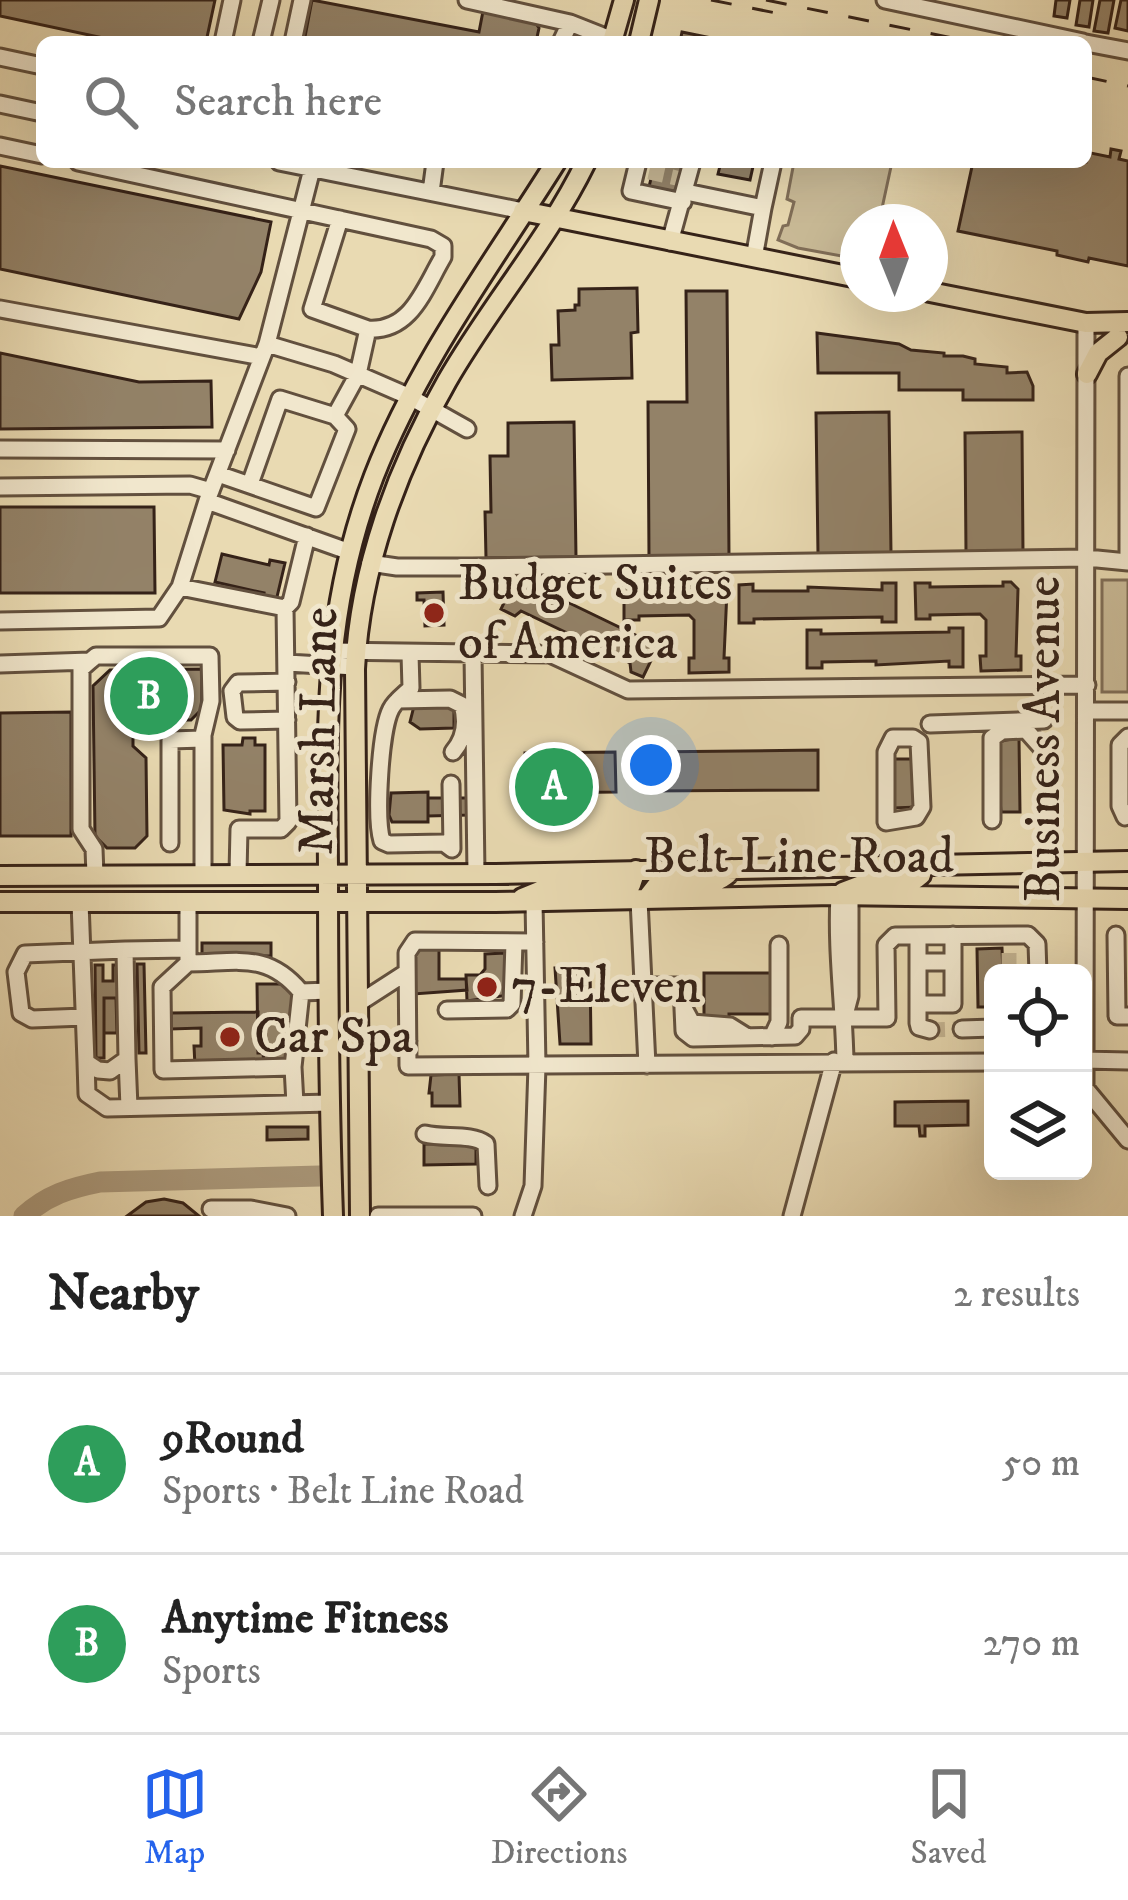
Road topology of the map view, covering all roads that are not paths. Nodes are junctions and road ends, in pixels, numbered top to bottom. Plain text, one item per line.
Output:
1 (232, 0) edge
2 (271, 0) edge
3 (302, 0) edge
4 (467, 0) edge
5 (624, 0) edge
6 (649, 0) edge
7 (885, 0) edge
8 (570, 23) junction
9 (224, 36) edge
10 (262, 36) edge
11 (294, 36) edge
12 (564, 36) edge
13 (601, 36) edge
14 (614, 36) edge
15 (640, 36) edge
16 (1056, 36) edge
17 (1092, 44) edge
18 (1128, 52) edge
19 (0, 57) edge
20 (36, 65) edge
21 (0, 104) edge
22 (36, 112) edge
23 (0, 146) edge
24 (36, 154) edge
25 (127, 168) edge
26 (307, 168) edge
27 (434, 168) edge
28 (552, 168) edge
29 (583, 168) edge
30 (641, 168) edge
31 (690, 168) edge
32 (772, 168) edge
33 (312, 169) junction
34 (685, 188) junction
35 (430, 192) junction
36 (763, 208) junction
37 (302, 210) junction
38 (523, 211) junction
39 (340, 218) junction
40 (553, 219) junction
41 (670, 242) junction
42 (754, 258) junction
43 (840, 275) edge
44 (948, 296) edge
45 (0, 309) edge
46 (1086, 323) junction
47 (368, 329) junction
48 (1125, 334) edge
49 (264, 350) junction
50 (358, 374) junction
51 (1087, 374) junction
52 (1128, 376) edge
53 (410, 397) junction
54 (431, 411) junction
55 (334, 416) junction
56 (467, 429) dead end
57 (0, 449) edge
58 (227, 450) junction
59 (250, 484) junction
60 (0, 487) edge
61 (212, 488) junction
62 (307, 536) junction
63 (350, 552) junction
64 (1087, 558) junction
65 (1128, 562) edge
66 (370, 563) junction
67 (180, 587) junction
68 (285, 608) junction
69 (0, 621) edge
70 (410, 654) junction
71 (473, 654) junction
72 (331, 658) junction
73 (355, 660) junction
74 (90, 662) junction
75 (286, 663) junction
76 (0, 664) edge
77 (287, 682) junction
78 (1087, 686) junction
79 (398, 700) junction
80 (1088, 711) junction
81 (1128, 711) edge
82 (287, 720) junction
83 (1044, 720) dead end
84 (930, 724) dead end
85 (1128, 737) edge
86 (203, 739) junction
87 (1042, 748) dead end
88 (453, 752) dead end
89 (451, 784) dead end
90 (1125, 817) edge
91 (992, 820) dead end
92 (886, 822) joint
93 (476, 831) junction
94 (452, 832) junction
95 (170, 842) dead end
96 (1088, 860) junction
97 (1128, 861) edge
98 (923, 863) junction
99 (836, 865) junction
100 (732, 868) junction
101 (636, 870) junction
102 (238, 873) junction
103 (328, 873) junction
104 (357, 873) junction
105 (203, 874) junction
106 (476, 874) junction
107 (95, 875) junction
108 (0, 876) edge
109 (844, 895) junction
110 (747, 896) junction
111 (1128, 899) edge
112 (643, 900) junction
113 (1084, 900) junction
114 (0, 902) edge
115 (80, 902) junction
116 (188, 902) junction
117 (512, 902) junction
118 (534, 902) junction
119 (327, 903) junction
120 (358, 903) junction
121 (953, 935) junction
122 (1009, 935) junction
123 (1116, 935) dead end
124 (918, 936) junction
125 (514, 942) junction
126 (535, 942) junction
127 (778, 945) dead end
128 (125, 950) junction
129 (82, 951) junction
130 (1009, 953) tunnel mouth
131 (188, 956) junction
132 (918, 962) junction
133 (953, 962) junction
134 (1038, 964) edge
135 (1084, 964) edge
136 (407, 972) junction
137 (644, 986) junction
138 (329, 991) junction
139 (301, 992) junction
140 (359, 1003) junction
141 (918, 1004) junction
142 (447, 1010) dead end
143 (1128, 1016) edge
144 (84, 1017) junction
145 (844, 1018) junction
146 (984, 1028) edge
147 (962, 1029) tunnel mouth
148 (930, 1030) dead end
149 (772, 1037) junction
150 (408, 1041) junction
151 (359, 1042) junction
152 (127, 1059) junction
153 (1092, 1060) edge
154 (840, 1061) junction
155 (1128, 1061) edge
156 (86, 1062) junction
157 (984, 1062) edge
158 (647, 1065) junction
159 (537, 1066) junction
160 (293, 1067) junction
161 (1084, 1072) edge
162 (331, 1103) junction
163 (295, 1104) junction
164 (129, 1107) junction
165 (425, 1134) dead end
166 (1128, 1140) edge
167 (488, 1186) dead end
168 (211, 1209) dead end
169 (287, 1216) edge
170 (333, 1216) edge
171 (360, 1216) edge
172 (378, 1216) edge
173 (472, 1216) edge
174 (524, 1216) edge
175 (792, 1216) edge

1 - 9 street
2 - 10 street
3 - 11 street
4 - 8 street
5 - 14 main road
6 - 15 main road
7 - 16 street
8 - 12 street
8 - 13 street
17 - 18 street
19 - 20 street
21 - 22 street
23 - 24 street
25 - 37 street
26 - 33 street
27 - 35 street
28 - 38 main road, Marsh Lane
29 - 40 main road, Marsh Lane
30 - 34 street
31 - 34 street
32 - 36 street
33 - 35 street
33 - 37 street
34 - 36 street
34 - 41 street
35 - 38 street
36 - 42 street
37 - 39 street
37 - 49 street
38 - 40 main road
38 - 53 main road, Marsh Lane
39 - 47 street
39 - 47 street
40 - 41 main road
40 - 54 main road, Marsh Lane
41 - 42 main road
42 - 43 main road
44 - 46 main road
45 - 49 street
46 - 48 main road
46 - 51 street, Business Avenue
47 - 50 street
48 - 51 main road
49 - 50 street
49 - 58 street
50 - 53 street
50 - 55 street
51 - 64 street, Business Avenue
52 - 65 street
53 - 54 street
53 - 63 main road, Marsh Lane
54 - 56 street
54 - 66 main road, Marsh Lane
55 - 59 street
55 - 59 street
57 - 58 street
58 - 61 street
59 - 61 street
60 - 61 street
61 - 62 street
61 - 67 street
62 - 63 street
62 - 68 street
63 - 72 main road, Marsh Lane
64 - 65 street
64 - 66 street
64 - 78 street, Business Avenue
66 - 73 main road, Marsh Lane
67 - 68 street
67 - 69 street
68 - 75 street
70 - 71 street
70 - 73 street
70 - 79 street
71 - 78 street
71 - 93 street
72 - 73 street
72 - 75 street
72 - 103 main road, Marsh Lane
73 - 104 main road, Marsh Lane
74 - 76 street
74 - 86 street
74 - 107 street
75 - 77 street
77 - 82 street
77 - 82 street
78 - 80 street, Business Avenue
79 - 88 street
79 - 94 street
80 - 81 street
80 - 96 street, Business Avenue
82 - 102 street
83 - 84 street
85 - 90 street
86 - 95 street
86 - 105 street
87 - 91 street
89 - 94 street
92 - 92 street
93 - 94 street
93 - 106 street
96 - 97 main road, Belt Line Road
96 - 98 main road, Belt Line Road
96 - 113 street, Business Avenue
98 - 99 main road, Belt Line Road
98 - 109 main road
99 - 100 main road, Belt Line Road
99 - 110 main road
100 - 101 main road, Belt Line Road
100 - 112 main road
101 - 106 main road, Belt Line Road
101 - 117 main road
102 - 103 main road, Belt Line Road
102 - 105 main road, Belt Line Road
103 - 104 main road, Belt Line Road
103 - 119 main road, Marsh Lane
104 - 106 main road, Belt Line Road
104 - 120 main road, Marsh Lane
105 - 107 main road, Belt Line Road
107 - 108 main road, Belt Line Road
109 - 110 main road, Belt Line Road
109 - 113 main road, Belt Line Road
109 - 145 street
110 - 112 main road, Belt Line Road
111 - 113 main road, Belt Line Road
112 - 118 main road, Belt Line Road
112 - 137 street
113 - 135 street, Business Avenue
114 - 115 main road, Belt Line Road
115 - 116 main road, Belt Line Road
115 - 129 street
116 - 119 main road, Belt Line Road
116 - 131 street
117 - 118 main road, Belt Line Road
117 - 120 main road, Belt Line Road
118 - 126 street
119 - 120 main road, Belt Line Road
119 - 138 main road, Marsh Lane
120 - 140 main road, Marsh Lane
121 - 122 street
121 - 124 street
121 - 133 street
122 - 130 street
122 - 134 street
123 - 143 street
124 - 132 street
124 - 145 street
125 - 126 street
125 - 136 street
125 - 142 street
126 - 159 street
127 - 149 street
128 - 129 street
128 - 131 street
128 - 152 street
129 - 144 street
129 - 144 street
131 - 139 street
131 - 160 street
132 - 133 street
132 - 141 street
133 - 141 street
136 - 140 street
136 - 150 street
137 - 149 street
137 - 158 street
138 - 139 street
138 - 162 main road, Marsh Lane
139 - 160 street
140 - 151 main road, Marsh Lane
141 - 148 street
144 - 156 street
145 - 149 street
145 - 154 street
146 - 147 street
150 - 151 street
150 - 159 street
151 - 171 main road, Marsh Lane
152 - 156 street
152 - 164 street
153 - 155 street
154 - 157 street
154 - 158 street
154 - 175 street
156 - 164 street
158 - 159 street
159 - 174 street
160 - 163 street
161 - 166 street, Business Avenue
162 - 163 street
162 - 170 main road, Marsh Lane
163 - 164 street
165 - 167 street
168 - 169 street
172 - 173 street

